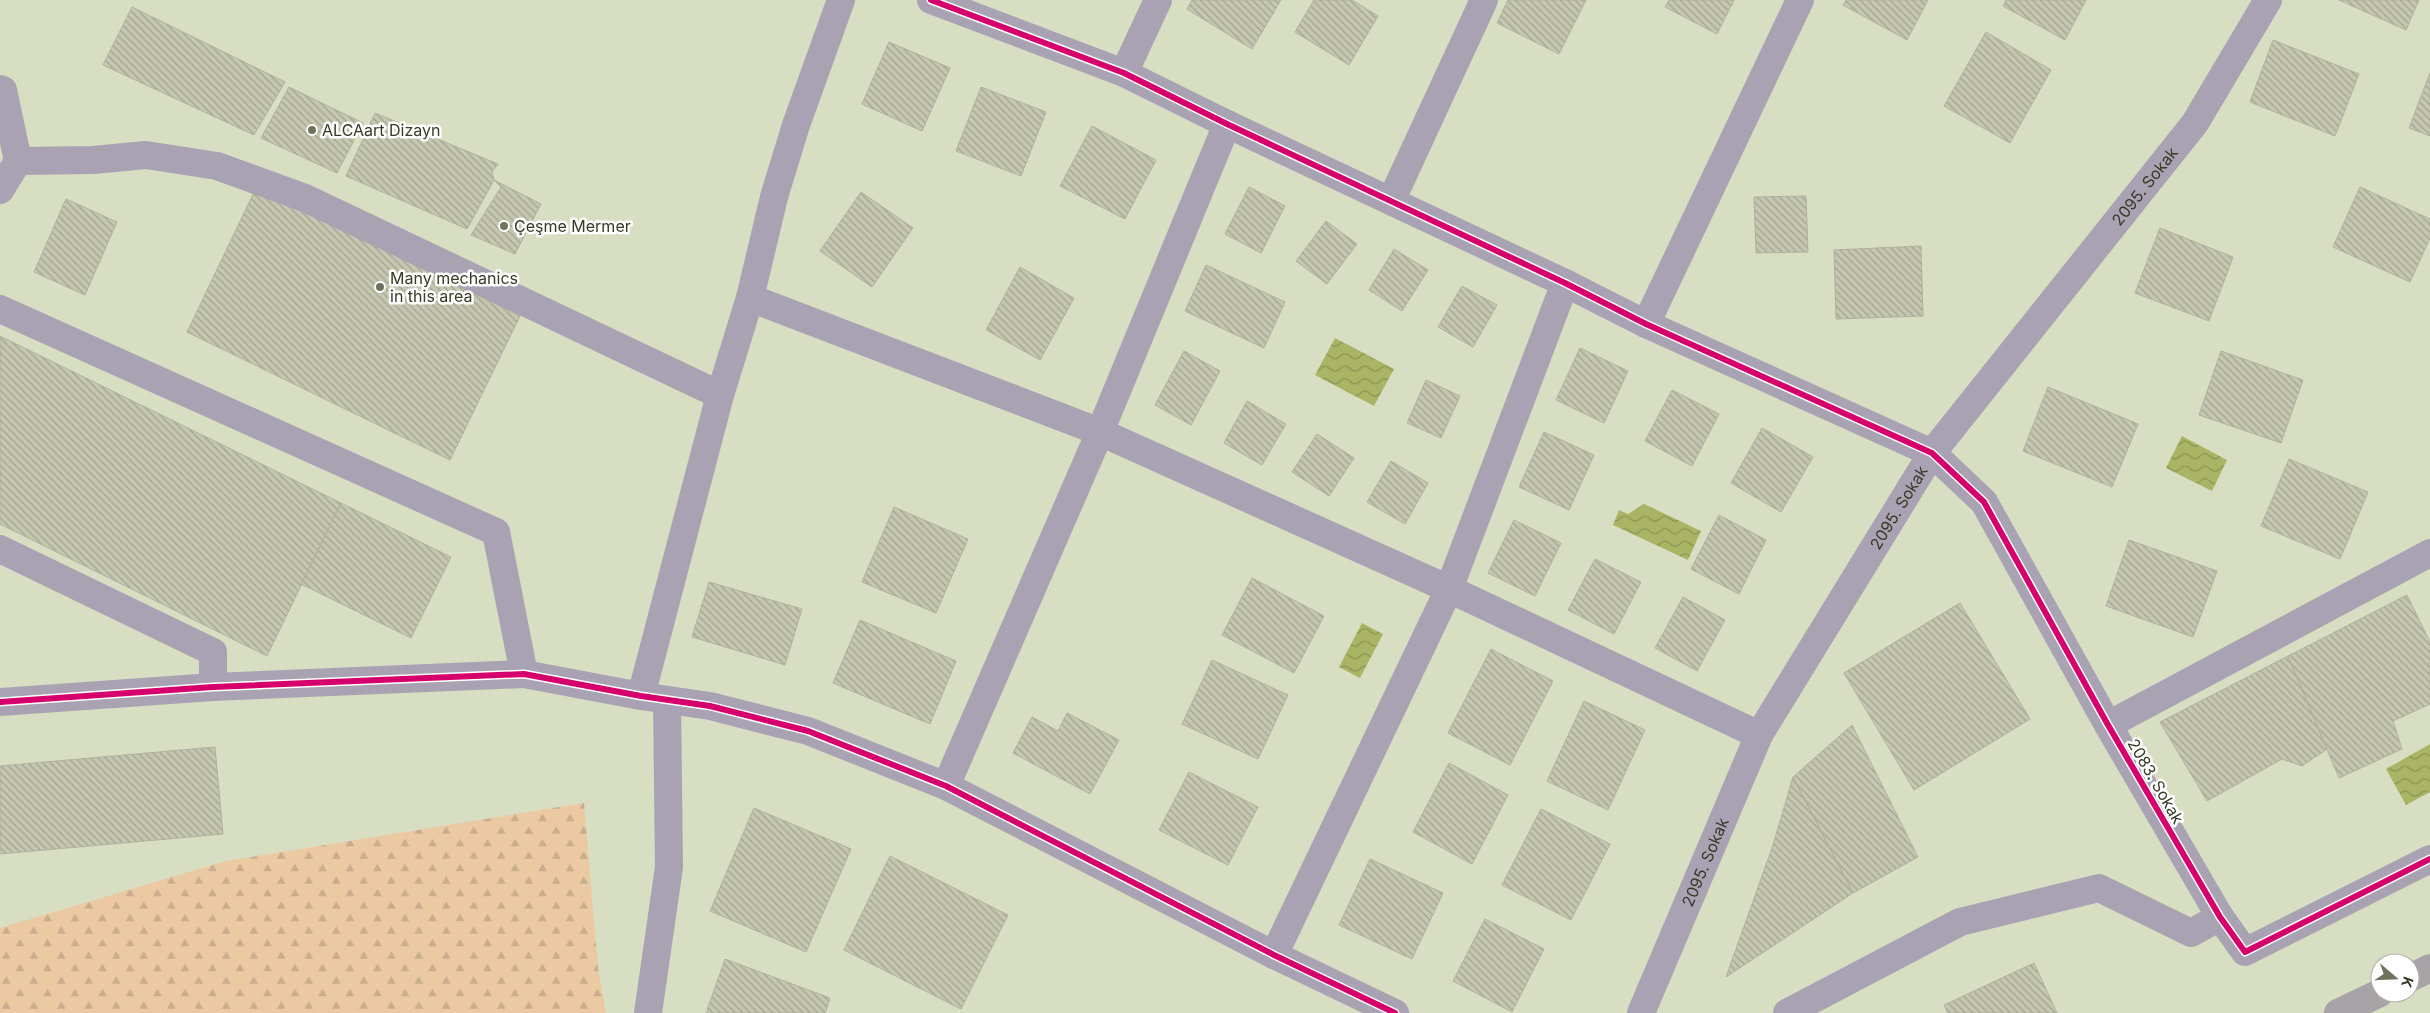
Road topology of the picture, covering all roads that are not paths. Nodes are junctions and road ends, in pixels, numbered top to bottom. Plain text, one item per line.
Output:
1 (841, 0) edge
2 (930, 0) edge
3 (1158, 0) edge
4 (1484, 0) edge
5 (1800, 0) edge
6 (2268, 0) edge
7 (1124, 73) junction
8 (0, 89) edge
9 (1226, 124) junction
10 (18, 161) junction
11 (0, 190) edge
12 (1391, 201) junction
13 (1565, 283) junction
14 (750, 298) junction
15 (0, 309) edge
16 (1646, 324) junction
17 (720, 395) junction
18 (1100, 432) junction
19 (1932, 452) junction
20 (0, 549) edge
21 (2430, 553) edge
22 (1449, 589) junction
23 (524, 674) junction
24 (213, 687) junction
25 (654, 698) junction
26 (0, 702) edge
27 (2108, 725) junction
28 (1759, 735) junction
29 (946, 786) junction
30 (2430, 859) edge
31 (2220, 917) junction
32 (1274, 955) junction
33 (2370, 998) edge
34 (648, 1013) edge
35 (1395, 1013) edge
36 (1641, 1013) edge
37 (1787, 1013) edge
38 (2338, 1013) edge

1 - 14 street
2 - 7 street, 2083. Sokak
3 - 7 street
4 - 12 street
5 - 16 street
6 - 19 street, 2095. Sokak
7 - 9 street, 2083. Sokak
8 - 10 street
9 - 12 street, 2083. Sokak
9 - 18 street
10 - 11 street
10 - 17 street
12 - 13 street, 2083. Sokak
13 - 16 street, 2083. Sokak
13 - 22 street
14 - 17 street
14 - 18 street
15 - 23 street
16 - 19 street, 2083. Sokak
17 - 25 street
18 - 22 street
18 - 29 street
19 - 27 street, 2083. Sokak
19 - 28 street, 2095. Sokak
20 - 24 street
21 - 27 street
22 - 28 street
22 - 32 street
23 - 24 street
23 - 25 street
24 - 26 street
25 - 29 street
25 - 34 street
27 - 31 street, 2083. Sokak
28 - 36 street, 2095. Sokak
29 - 32 street
30 - 31 street, 2083. Sokak
31 - 37 street
32 - 35 street
33 - 38 highway

